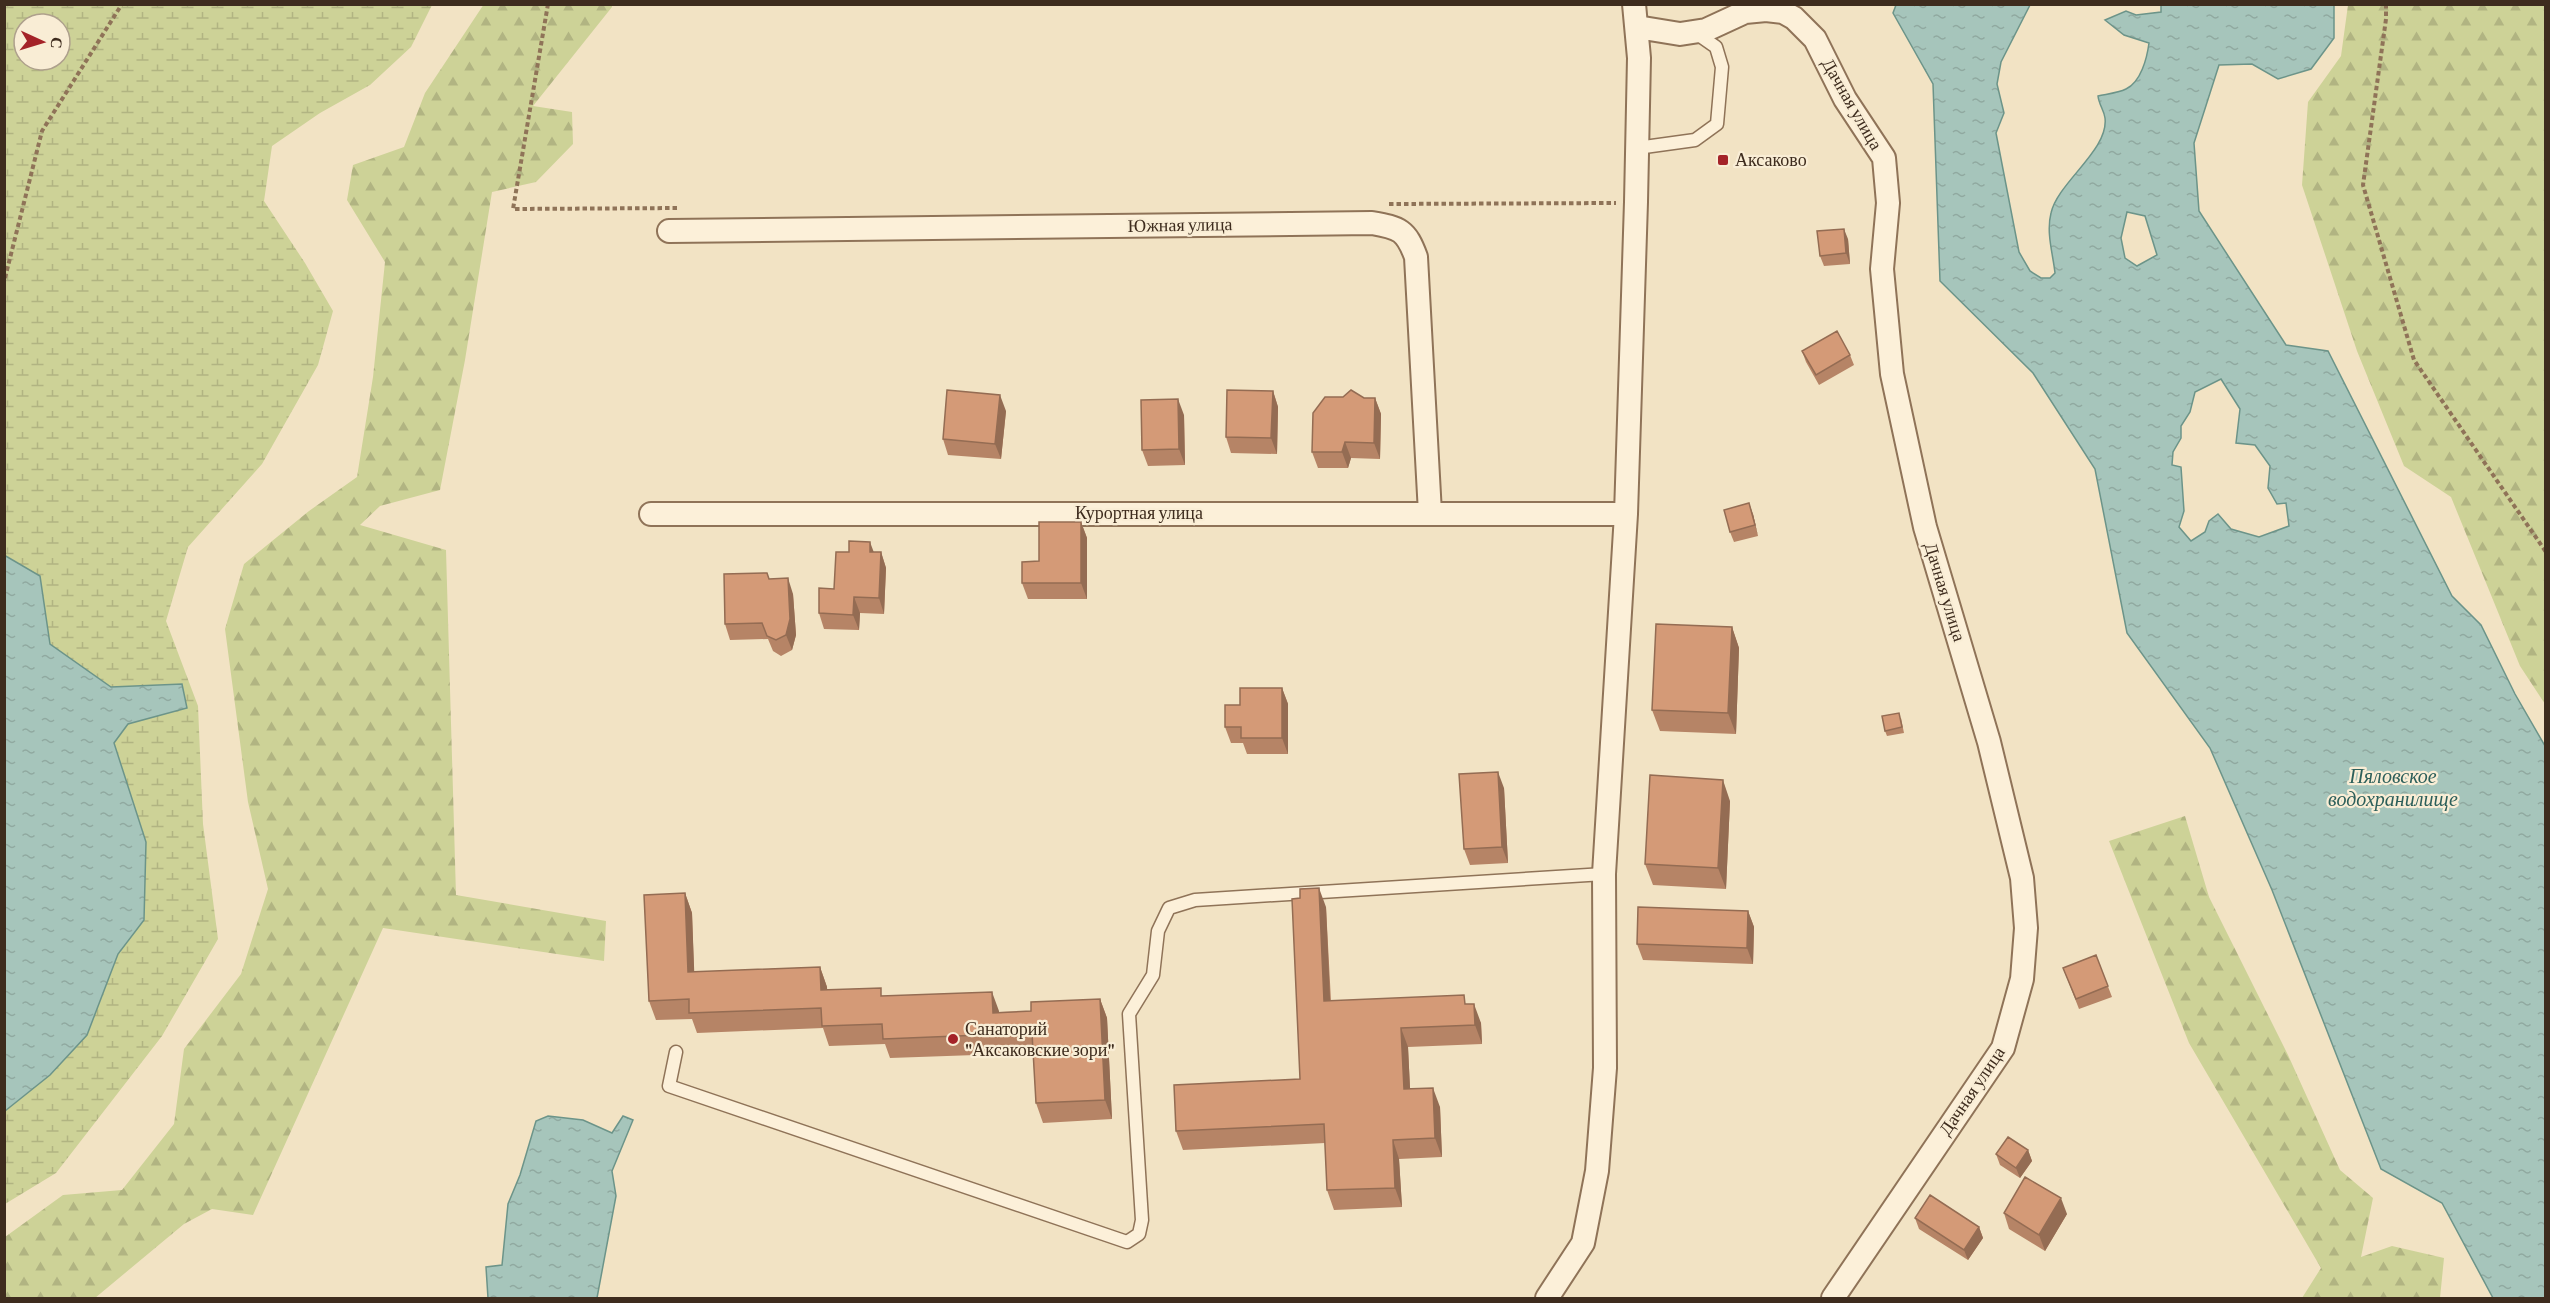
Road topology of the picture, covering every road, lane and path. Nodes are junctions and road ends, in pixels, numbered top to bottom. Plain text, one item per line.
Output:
1 (122, 4) edge
2 (548, 4) edge
3 (2386, 4) edge
4 (1636, 16) edge
5 (1695, 33) junction
6 (1637, 148) junction
7 (1636, 202) junction
8 (1380, 204) dead end
9 (692, 208) dead end
10 (669, 231) dead end
11 (5, 278) edge
12 (1430, 513) junction
13 (651, 514) dead end
14 (1626, 514) junction
15 (2546, 552) edge
16 (1604, 874) junction
17 (676, 1052) dead end
18 (1548, 1299) edge
19 (1833, 1299) edge

1 - 11 path
2 - 9 path
3 - 15 path
4 - 5 street, Дачная улица
4 - 6 street
5 - 6 lane
5 - 19 street, Дачная улица
6 - 7 street
7 - 8 path
7 - 14 street
10 - 12 street, Южная улица
12 - 13 street, Курортная улица
12 - 14 street, Курортная улица
14 - 16 street
16 - 17 lane
16 - 18 street

